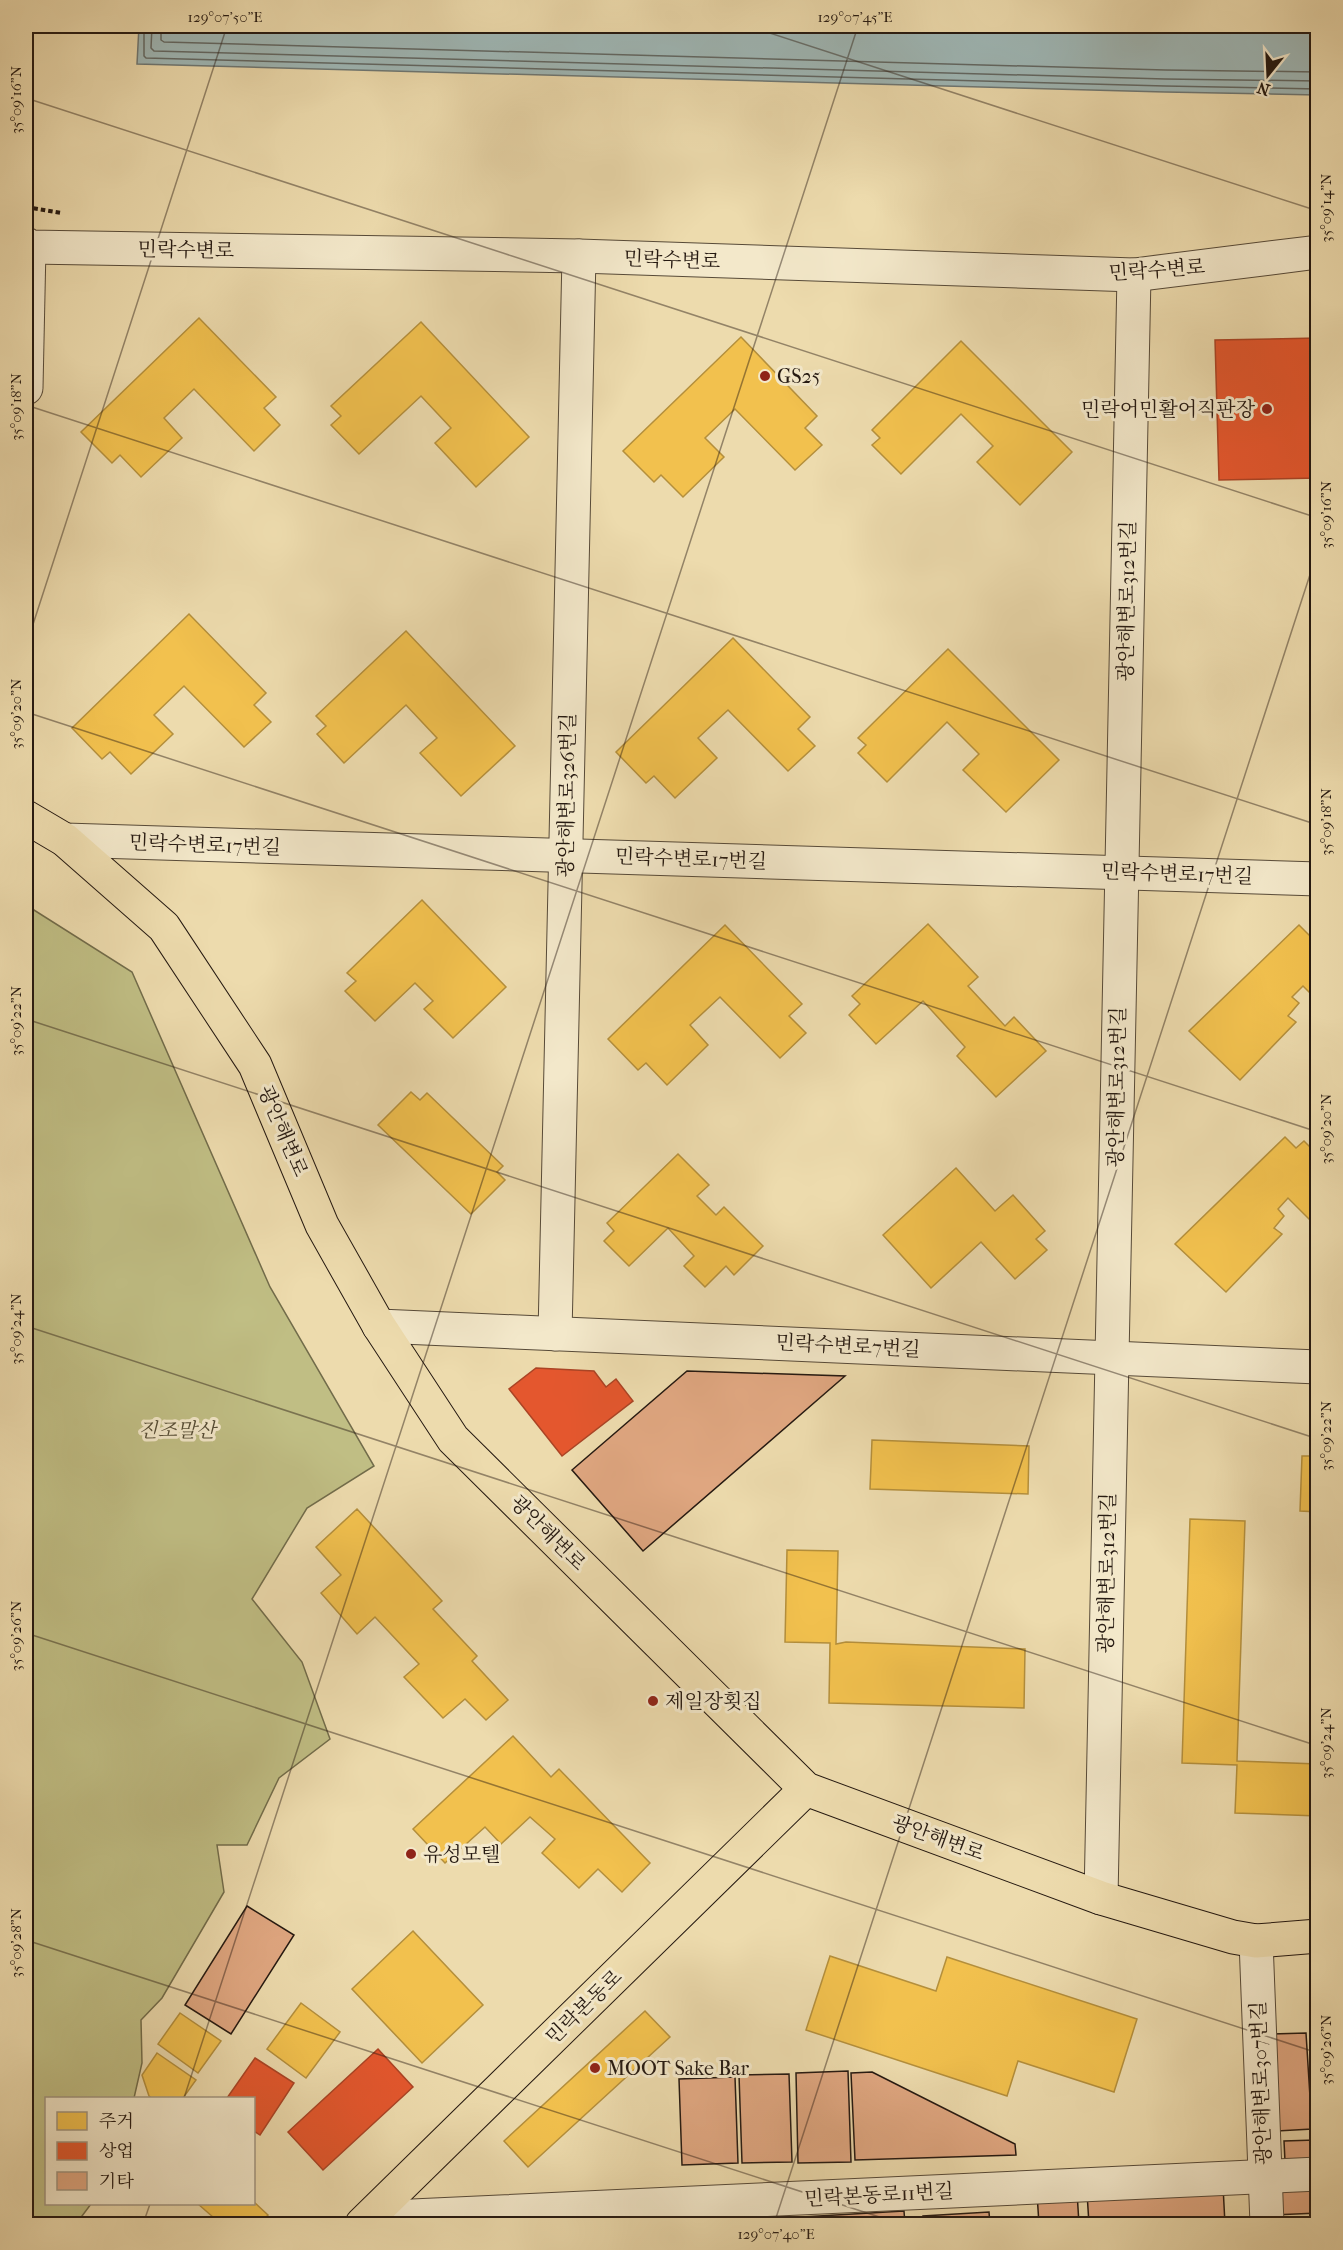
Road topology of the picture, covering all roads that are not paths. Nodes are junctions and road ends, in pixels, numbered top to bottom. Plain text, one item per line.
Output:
1 (27, 245) edge
2 (1317, 252) edge
3 (579, 256) junction
4 (1134, 275) junction
5 (26, 388) edge
6 (26, 817) edge
7 (65, 840) junction
8 (566, 856) junction
9 (1122, 873) junction
10 (1317, 879) edge
11 (379, 1326) junction
12 (555, 1334) junction
13 (1112, 1358) junction
14 (1317, 1367) edge
15 (806, 1789) junction
16 (1101, 1898) junction
17 (1317, 1936) edge
18 (1256, 1941) junction
19 (1317, 2174) edge
20 (1265, 2177) junction
21 (775, 2212) edge
22 (365, 2221) edge
23 (1267, 2224) edge

1 - 3 street, 민락수변로
1 - 5 street
2 - 4 street, 민락수변로
3 - 4 street, 민락수변로
3 - 8 street, 광안해변로326번길
4 - 9 street, 광안해변로312번길
6 - 7 main road, 광안해변로
7 - 8 street, 민락수변로17번길
7 - 11 main road, 광안해변로
8 - 9 street, 민락수변로17번길
8 - 12 street, 광안해변로326번길
9 - 10 street, 민락수변로17번길
9 - 13 street, 광안해변로312번길
11 - 12 street, 민락수변로7번길
11 - 15 main road, 광안해변로
12 - 13 street, 민락수변로7번길
13 - 14 street, 민락수변로7번길
13 - 16 street, 광안해변로312번길
15 - 16 main road, 광안해변로
15 - 22 main road, 민락본동로
16 - 18 main road, 광안해변로
17 - 18 main road, 광안해변로
18 - 20 street, 광안해변로307번길
19 - 20 street, 민락본동로11번길
20 - 21 street, 민락본동로11번길
20 - 23 street, 광안해변로307번길
21 - 22 street, 민락본동로11번길

